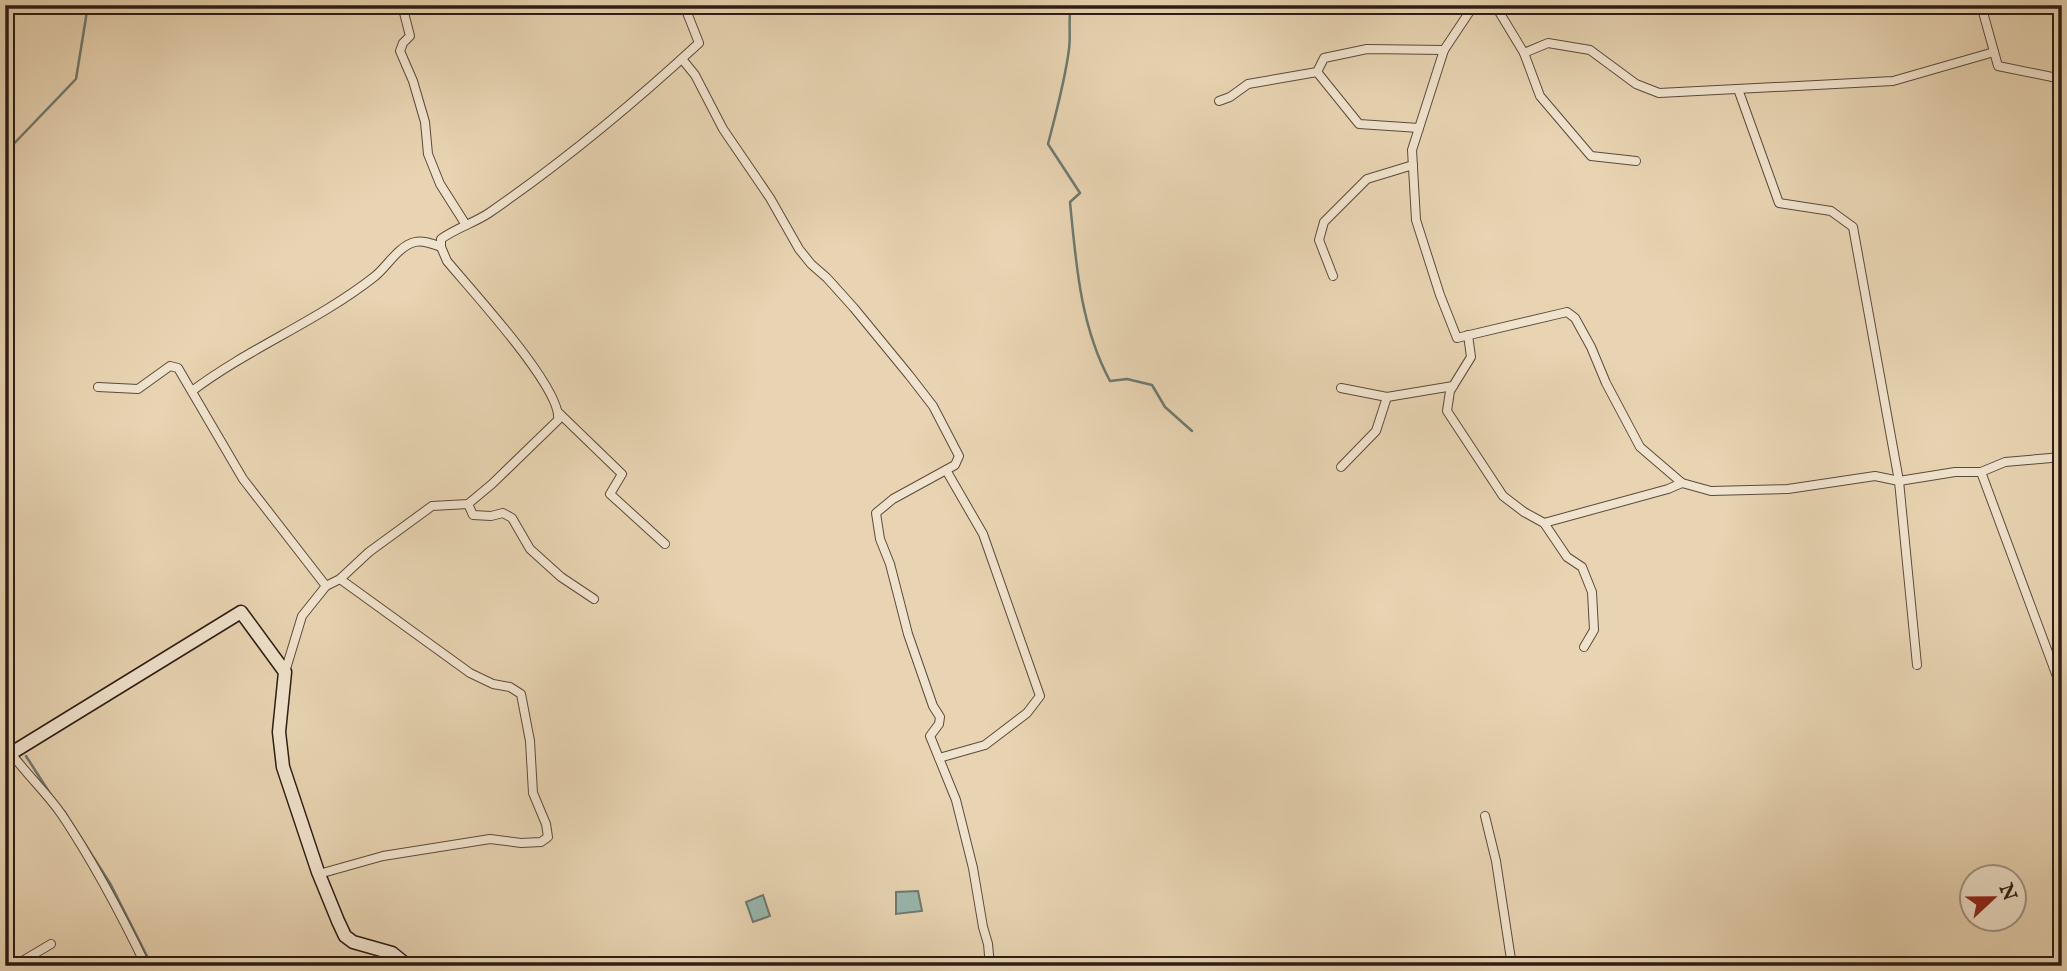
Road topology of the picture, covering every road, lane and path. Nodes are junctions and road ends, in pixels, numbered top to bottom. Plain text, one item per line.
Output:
1 (402, 5) edge
2 (684, 5) edge
3 (1474, 5) edge
4 (1495, 5) edge
5 (1981, 5) edge
6 (1444, 50) junction
7 (1994, 52) junction
8 (1524, 53) junction
9 (682, 59) junction
10 (1317, 72) junction
11 (2062, 79) edge
12 (1738, 89) junction
13 (1219, 101) dead end
14 (1419, 128) junction
15 (1636, 161) dead end
16 (1413, 165) junction
17 (466, 225) junction
18 (441, 247) junction
19 (1333, 276) dead end
20 (1468, 335) junction
21 (1453, 386) junction
22 (98, 387) dead end
23 (1341, 388) dead end
24 (192, 391) junction
25 (1387, 397) junction
26 (559, 413) junction
27 (2062, 457) edge
28 (1341, 467) dead end
29 (946, 470) junction
30 (1981, 472) junction
31 (1899, 481) junction
32 (1682, 483) junction
33 (468, 504) junction
34 (1544, 523) junction
35 (666, 544) dead end
36 (340, 579) junction
37 (326, 586) junction
38 (594, 599) dead end
39 (1584, 647) dead end
40 (1917, 665) dead end
41 (285, 672) junction
42 (2062, 690) edge
43 (8, 755) edge
44 (939, 758) junction
45 (1485, 816) dead end
46 (319, 874) junction
47 (51, 944) dead end
48 (14, 966) edge
49 (146, 966) edge
50 (408, 966) edge
51 (990, 966) edge
52 (1512, 966) edge

1 - 17 street
2 - 9 street
3 - 6 street
4 - 8 street
5 - 7 street
6 - 10 street
6 - 14 street
7 - 11 street
7 - 12 street
8 - 12 street
8 - 15 street
9 - 17 street
9 - 29 street
10 - 13 street
10 - 14 street
12 - 31 street
14 - 16 street
16 - 19 street
16 - 20 street
17 - 18 street
18 - 24 street
18 - 26 street
20 - 21 street
20 - 32 street
21 - 25 street
21 - 34 street
22 - 24 street
23 - 25 street
24 - 37 street
25 - 28 street
26 - 33 street
26 - 35 street
27 - 30 street
29 - 44 street
29 - 44 street
30 - 31 street
30 - 42 street
31 - 32 street
31 - 40 street
32 - 34 street
33 - 36 street
33 - 38 street
34 - 39 street
36 - 37 street
36 - 46 street
37 - 41 street
41 - 43 main road
41 - 46 main road
43 - 49 street
44 - 51 street
45 - 52 street
46 - 50 main road
47 - 48 street

